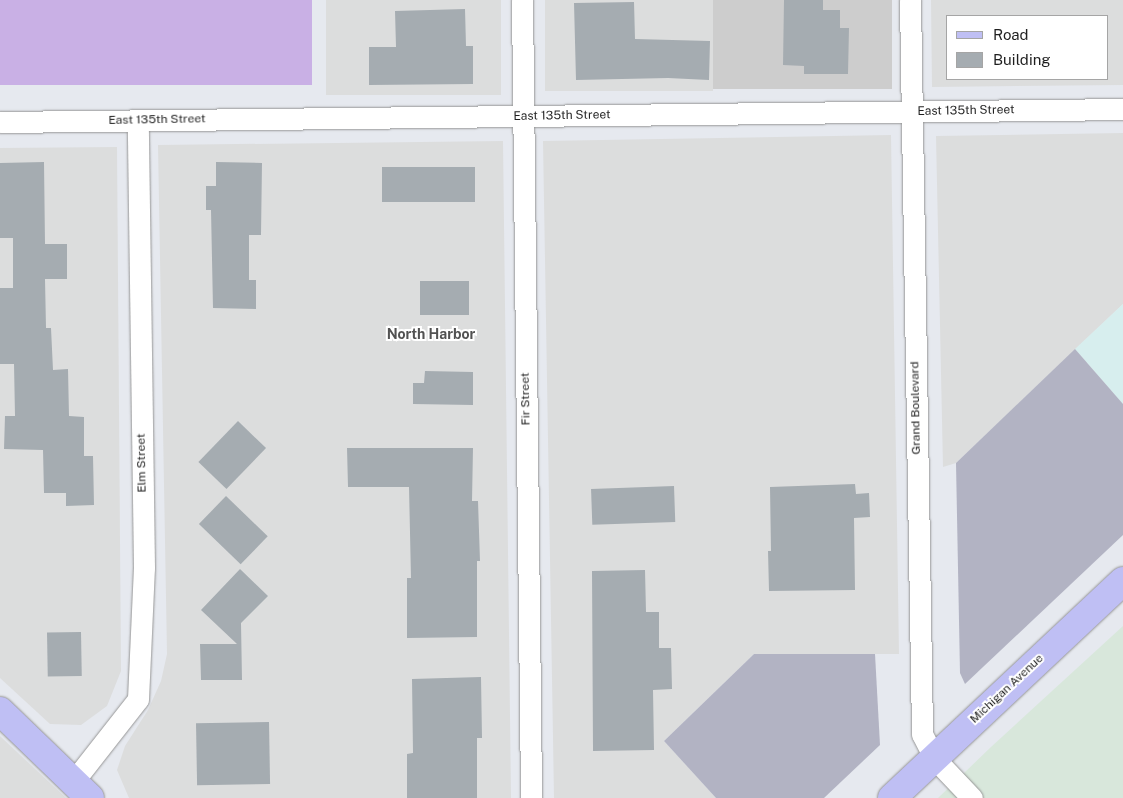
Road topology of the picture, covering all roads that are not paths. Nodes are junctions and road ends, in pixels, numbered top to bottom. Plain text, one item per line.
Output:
1 (522, 0) edge
2 (910, 0) edge
3 (1123, 109) edge
4 (912, 111) junction
5 (523, 117) junction
6 (138, 121) junction
7 (0, 122) edge
8 (1123, 581) edge
9 (0, 711) edge
10 (934, 758) junction
11 (82, 790) edge
12 (531, 798) edge
13 (892, 798) edge
14 (972, 798) edge

1 - 5 street, Fir Street
2 - 4 street, Grand Boulevard
3 - 4 street, East 135th Street
4 - 5 street, East 135th Street
4 - 10 street, Grand Boulevard
5 - 6 street, East 135th Street
5 - 12 street, Fir Street
6 - 7 street, East 135th Street
6 - 11 street, Elm Street
8 - 10 main road, Michigan Avenue
9 - 11 main road
10 - 13 main road, Michigan Avenue
10 - 14 street, Grand Boulevard

